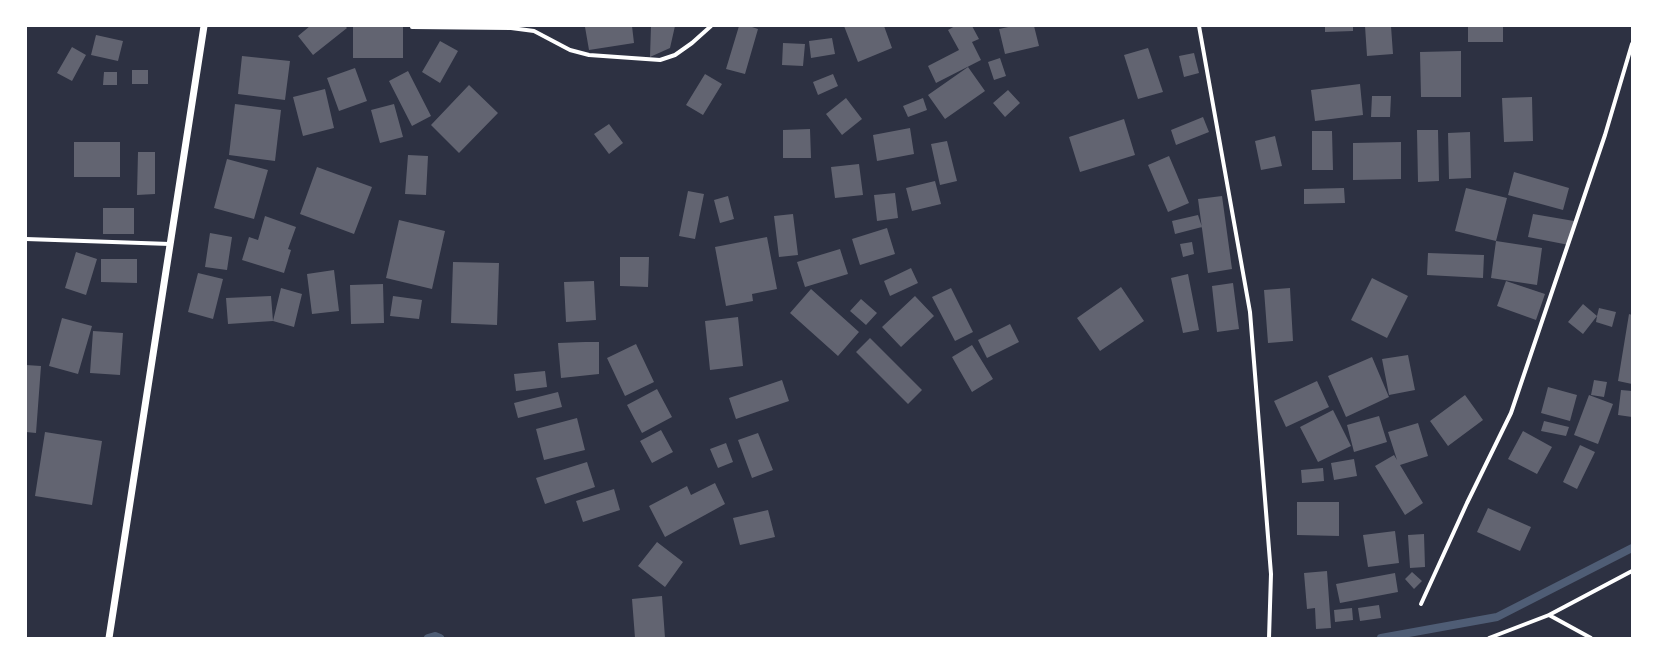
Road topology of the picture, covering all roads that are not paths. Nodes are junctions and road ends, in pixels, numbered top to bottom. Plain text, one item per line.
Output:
1 (204, 26) edge
2 (711, 26) edge
3 (1199, 26) edge
4 (412, 27) dead end
5 (1632, 44) edge
6 (26, 239) edge
7 (170, 244) junction
8 (1632, 571) edge
9 (1422, 604) dead end
10 (1549, 615) junction
11 (109, 638) edge
12 (1269, 638) edge
13 (1489, 638) edge
14 (1591, 638) edge

1 - 7 street
2 - 4 street
3 - 12 street
5 - 9 street
6 - 7 street
7 - 11 street
8 - 10 street
10 - 13 street
10 - 14 street

